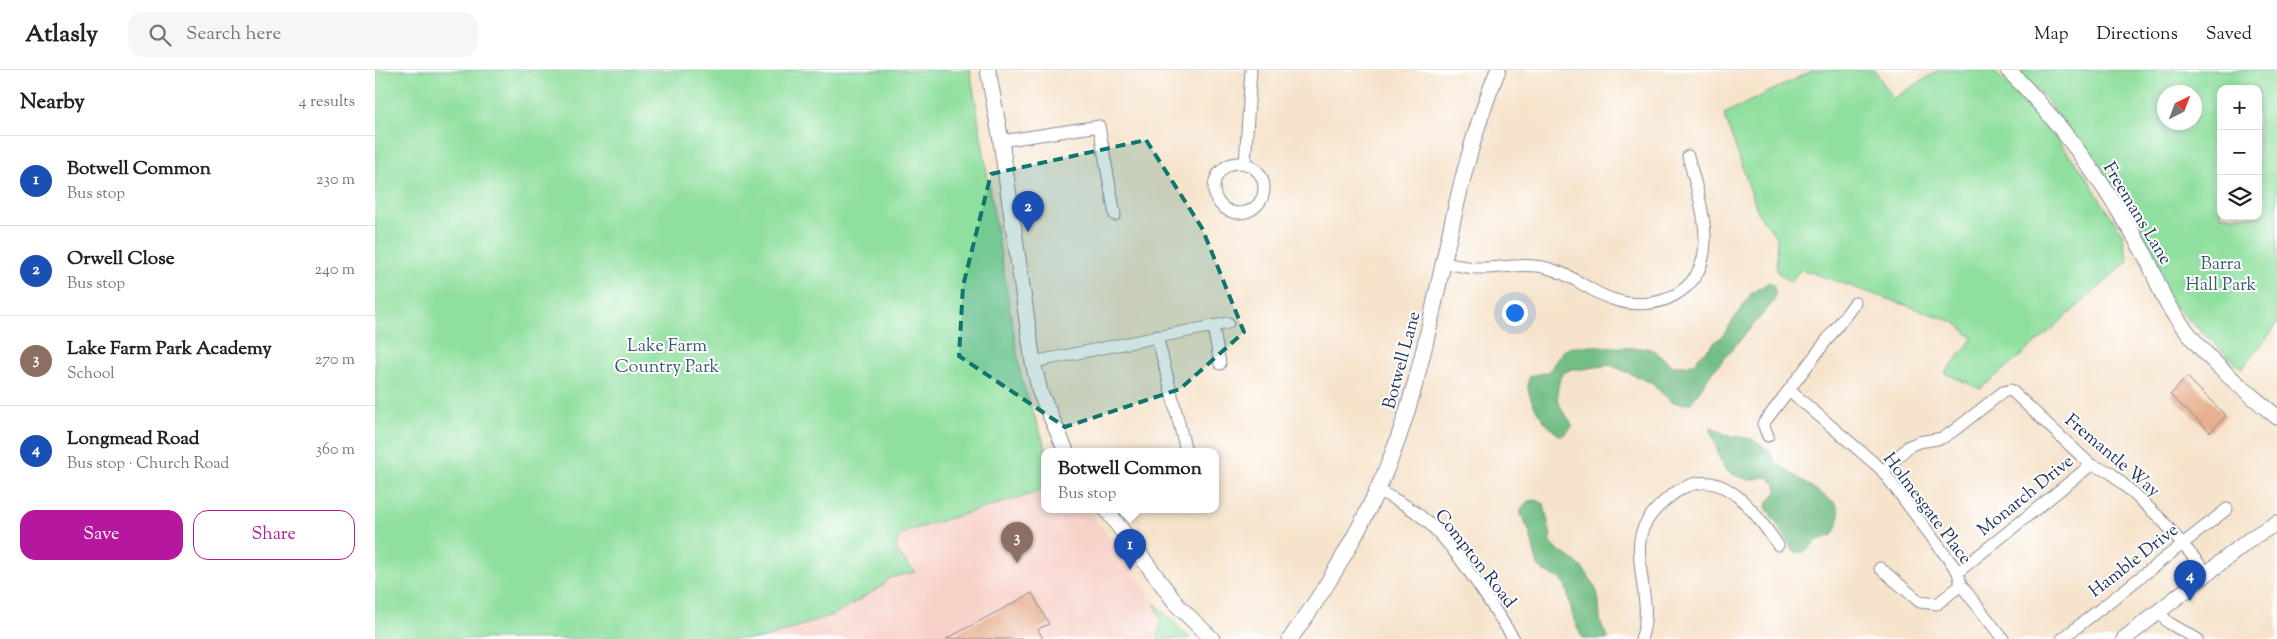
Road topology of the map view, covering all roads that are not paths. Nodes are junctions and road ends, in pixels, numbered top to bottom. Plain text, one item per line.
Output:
1 (988, 70) edge
2 (1251, 70) edge
3 (1498, 70) edge
4 (2008, 70) edge
5 (1001, 141) junction
6 (1688, 156) dead end
7 (1245, 164) junction
8 (1115, 215) dead end
9 (1444, 263) junction
10 (1855, 303) dead end
11 (1228, 322) dead end
12 (1213, 326) junction
13 (1157, 336) junction
14 (1033, 362) junction
15 (1220, 364) dead end
16 (1789, 390) junction
17 (2277, 417) edge
18 (1768, 436) dead end
19 (1065, 448) edge
20 (1185, 448) edge
21 (2091, 465) junction
22 (1883, 472) junction
23 (1378, 490) junction
24 (2227, 509) dead end
25 (1109, 513) edge
26 (2277, 522) edge
27 (2183, 544) junction
28 (1779, 545) dead end
29 (1880, 568) dead end
30 (1958, 572) junction
31 (2208, 574) junction
32 (1961, 585) junction
33 (2159, 612) junction
34 (1211, 639) edge
35 (1290, 639) edge
36 (1515, 639) edge
37 (1641, 639) edge
38 (2003, 639) edge
39 (2062, 639) edge
40 (2124, 639) edge
41 (2197, 639) edge

1 - 5 street
2 - 7 street
3 - 9 street, Botwell Lane
4 - 17 street, Freemans Lane
5 - 8 street
5 - 14 street
6 - 9 street
7 - 7 street
9 - 23 street, Botwell Lane
10 - 16 street
11 - 12 street
12 - 13 street
12 - 15 street
13 - 14 street
13 - 20 street
14 - 19 street
16 - 18 street
16 - 22 street, Holmesgate Place
21 - 22 street, Fremantle Way
21 - 27 street, Fremantle Way
21 - 30 street, Monarch Drive
22 - 30 street, Holmesgate Place
23 - 35 street, Botwell Lane
23 - 36 street, Compton Road
24 - 27 street, Hamble Drive
25 - 34 street
26 - 31 street
27 - 31 street, Fremantle Way
27 - 39 street, Hamble Drive
28 - 37 street
29 - 32 street
30 - 32 street, Holmesgate Place
31 - 33 street
32 - 38 street, Holmesgate Place
33 - 40 street
33 - 41 street

